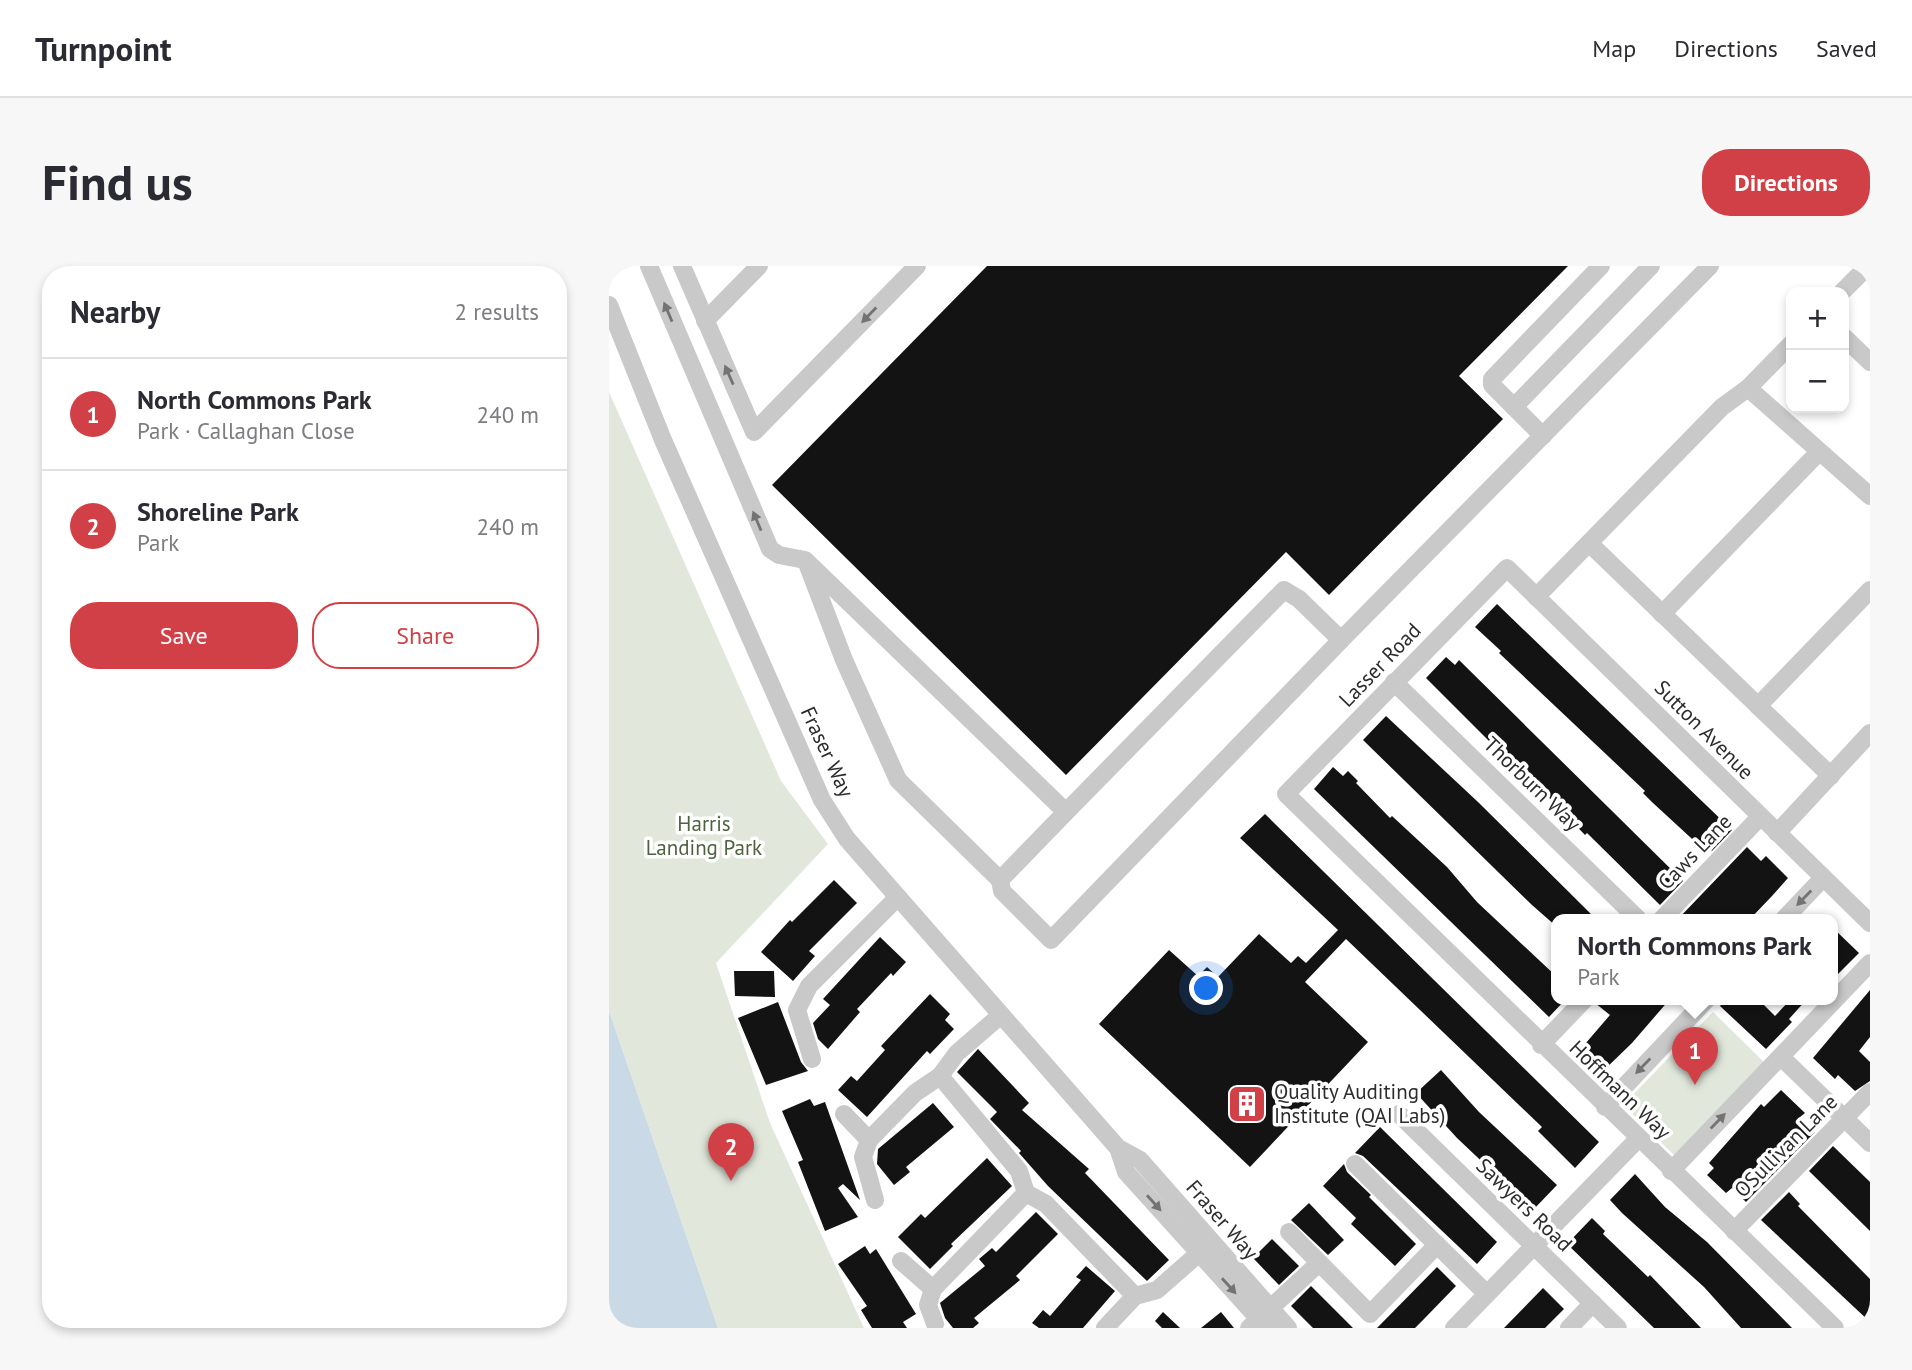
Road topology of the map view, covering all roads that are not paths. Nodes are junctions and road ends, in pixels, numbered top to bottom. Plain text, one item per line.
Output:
1 (649, 266) edge
2 (682, 266) edge
3 (759, 266) edge
4 (917, 266) edge
5 (1601, 266) edge
6 (1651, 266) edge
7 (1710, 266) edge
8 (1868, 266) edge
9 (1847, 287) edge
10 (609, 305) edge
11 (705, 321) junction
12 (1849, 342) edge
13 (1786, 349) edge
14 (1870, 362) edge
15 (1748, 388) junction
16 (1514, 407) junction
17 (1543, 436) junction
18 (1818, 453) junction
19 (1870, 496) edge
20 (1589, 543) junction
21 (805, 560) junction
22 (1507, 568) joint
23 (1870, 590) edge
24 (1537, 597) junction
25 (1662, 614) junction
26 (1342, 640) junction
27 (1394, 682) junction
28 (1758, 706) junction
29 (1870, 733) edge
30 (1831, 776) junction
31 (1286, 793) joint
32 (1066, 812) junction
33 (1760, 817) junction
34 (1777, 833) junction
35 (1823, 878) junction
36 (1000, 880) junction
37 (898, 897) junction
38 (1633, 914) edge
39 (1667, 914) edge
40 (1789, 914) edge
41 (1870, 923) edge
42 (1870, 962) edge
43 (1838, 988) edge
44 (1579, 1005) edge
45 (1701, 1005) edge
46 (1818, 1005) edge
47 (1001, 1016) junction
48 (1541, 1045) junction
49 (1781, 1057) junction
50 (812, 1059) dead end
51 (940, 1076) junction
52 (1870, 1092) edge
53 (1605, 1107) junction
54 (844, 1114) dead end
55 (1399, 1114) dead end
56 (1845, 1119) junction
57 (1638, 1139) junction
58 (869, 1140) junction
59 (1870, 1143) edge
60 (1355, 1164) dead end
61 (1671, 1171) junction
62 (1026, 1193) junction
63 (875, 1200) dead end
64 (1734, 1231) junction
65 (1289, 1232) dead end
66 (1437, 1245) junction
67 (1535, 1246) junction
68 (1205, 1248) junction
69 (901, 1261) dead end
70 (1319, 1263) junction
71 (933, 1289) junction
72 (1487, 1294) junction
73 (1135, 1296) junction
74 (1593, 1303) junction
75 (1261, 1321) edge
76 (935, 1324) dead end
77 (1105, 1328) edge
78 (1287, 1328) edge
79 (1454, 1328) edge
80 (1569, 1328) edge
81 (1618, 1328) edge
82 (1835, 1328) edge

21 -> 1 street
2 - 11 street
3 - 11 street
4 -> 11 street
5 - 16 street
6 - 16 street
7 - 17 street
8 - 9 street
10 - 37 street, Fraser Way
12 - 14 street
13 - 15 street
15 - 18 street
15 - 20 street
16 - 17 street
17 - 26 street
18 - 19 street
18 - 25 street
20 - 24 street
20 - 25 street
21 - 32 street
21 - 36 street
22 - 24 street, Sutton Avenue
22 - 27 street, Lasser Road
23 - 28 street
24 - 33 street, Sutton Avenue
25 - 28 street
26 - 32 street
26 - 36 street
27 - 31 street, Lasser Road
27 - 38 street, Thorburn Way
28 - 30 street
29 - 30 street
30 - 34 street
31 - 48 street, Hoffmann Way
32 - 36 street
33 - 34 street, Sutton Avenue
33 - 39 street, Caws Lane
34 - 35 street, Sutton Avenue
35 -> 40 street
35 - 41 street, Sutton Avenue
37 - 47 street, Fraser Way
37 - 50 street
42 - 43 street
44 - 48 street
45 -> 53 street
46 - 49 street
47 - 51 street
47 - 68 street, Fraser Way
48 - 53 street, Hoffmann Way
49 - 56 street
61 -> 49 street
51 - 58 street
51 - 62 street
52 - 56 street, OSullivan Lane
53 - 57 street, Hoffmann Way
54 - 58 street
55 - 67 street, Sawyers Road
56 - 59 street
56 - 64 street, OSullivan Lane
57 - 61 street, Hoffmann Way
57 - 67 street
58 - 63 street
60 - 66 street
61 - 64 street, Hoffmann Way
62 - 71 street
62 - 73 street
64 - 82 street, Hoffmann Way
65 - 70 street
66 - 70 street
66 - 72 street
67 - 72 street
67 - 74 street, Sawyers Road
68 - 73 street
68 - 75 street, Fraser Way
69 - 71 street
70 - 75 street
71 - 76 street
72 - 79 street
73 - 77 street
74 - 80 street
74 - 81 street, Sawyers Road
75 - 78 street, Fraser Way

